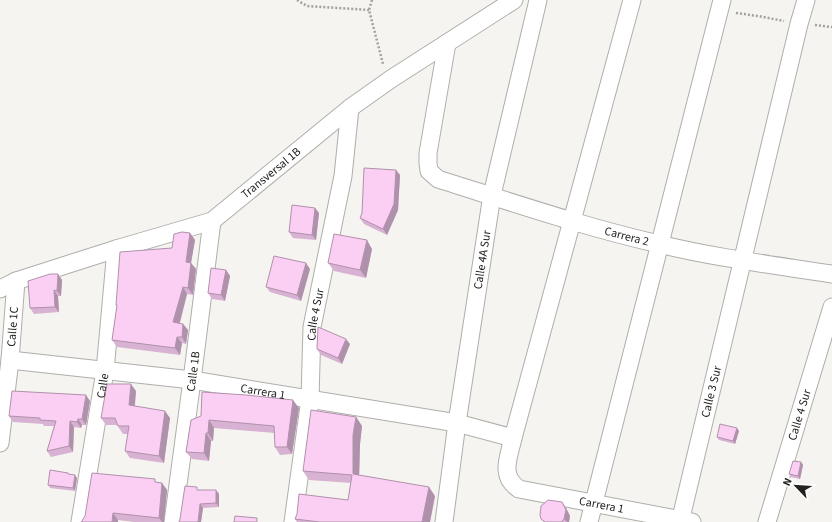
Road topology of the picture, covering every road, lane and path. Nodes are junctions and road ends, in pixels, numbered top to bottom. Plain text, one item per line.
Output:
1 (297, 0) edge
2 (372, 0) edge
3 (514, 0) edge
4 (538, 0) edge
5 (632, 0) edge
6 (806, 0) edge
7 (720, 6) edge
8 (369, 10) junction
9 (800, 24) junction
10 (832, 27) edge
11 (447, 43) junction
12 (391, 79) junction
13 (350, 108) junction
14 (492, 195) junction
15 (572, 221) junction
16 (212, 222) junction
17 (659, 244) junction
18 (116, 250) junction
19 (742, 260) junction
20 (832, 274) edge
21 (16, 281) junction
22 (0, 290) edge
23 (832, 307) edge
24 (10, 360) junction
25 (106, 371) junction
26 (192, 380) junction
27 (310, 398) junction
28 (457, 423) junction
29 (513, 438) junction
30 (0, 443) edge
31 (595, 503) junction
32 (684, 521) edge
33 (80, 522) edge
34 (173, 522) edge
35 (293, 522) edge
36 (444, 522) edge
37 (589, 522) edge
38 (767, 522) edge

1 - 8 path
2 - 8 path
3 - 11 street, Transversal 1B
4 - 14 street, Calle 4A Sur
5 - 15 street
6 - 9 street, Calle 3 Sur
7 - 9 path
7 - 17 street
8 - 12 path
9 - 10 path
9 - 19 street, Calle 3 Sur
11 - 12 street, Transversal 1B
11 - 14 street, Carrera 2
12 - 13 street, Transversal 1B
13 - 16 street, Transversal 1B
13 - 27 street, Calle 4 Sur
14 - 15 street, Carrera 2
14 - 28 street, Calle 4A Sur
15 - 17 street, Carrera 2
15 - 29 street
16 - 18 street, Transversal 1B
16 - 26 street, Calle 1B
17 - 19 street, Carrera 2
17 - 31 street
18 - 21 street, Transversal 1B
18 - 25 street, Calle
19 - 20 street, Carrera 2
19 - 32 street, Calle 3 Sur
21 - 22 street, Transversal 1B
21 - 24 street, Calle 1C
23 - 38 street, Calle 4 Sur
24 - 25 street, Carrera 1
24 - 30 street, Calle 1C
25 - 26 street, Carrera 1
25 - 33 street, Calle
26 - 27 street, Carrera 1
26 - 34 street, Calle 1B
27 - 28 street, Carrera 1
27 - 35 street, Calle 4 Sur
28 - 29 street, Carrera 1
28 - 36 street, Calle 4A Sur
29 - 31 street, Carrera 1
31 - 32 street, Carrera 1
31 - 37 street

